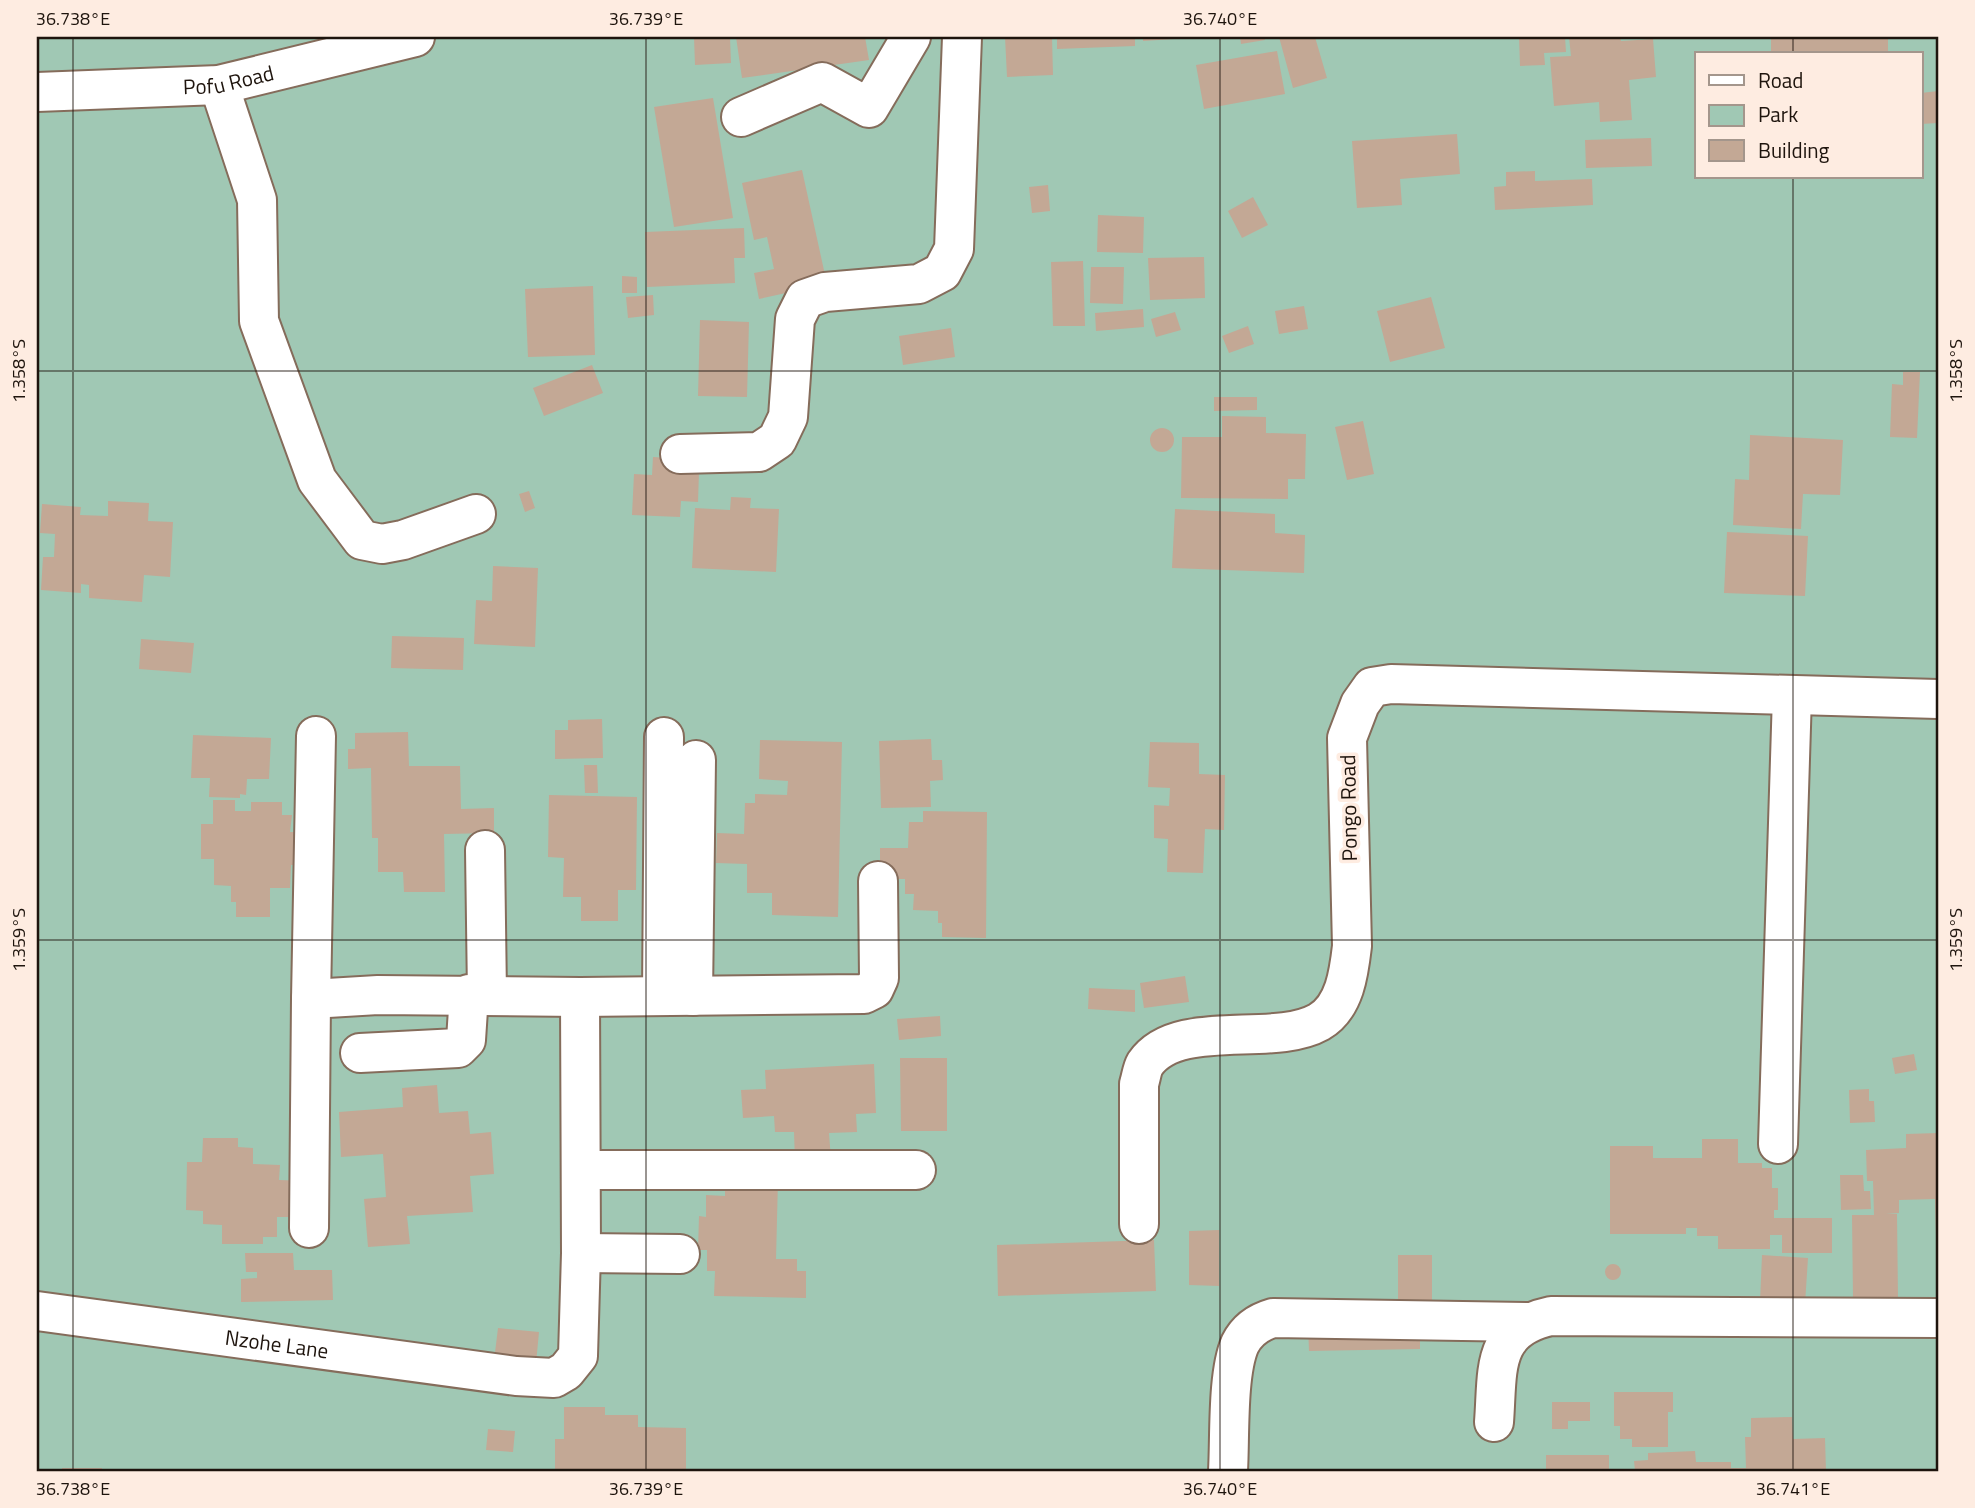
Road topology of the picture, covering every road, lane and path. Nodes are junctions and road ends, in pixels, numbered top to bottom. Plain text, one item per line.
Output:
1 (415, 37) edge
2 (911, 37) edge
3 (962, 37) edge
4 (219, 85) junction
5 (37, 92) edge
6 (741, 117) dead end
7 (680, 454) dead end
8 (476, 514) dead end
9 (1791, 695) junction
10 (1938, 699) edge
11 (316, 736) dead end
12 (664, 737) dead end
13 (696, 760) dead end
14 (485, 850) dead end
15 (878, 881) dead end
16 (478, 994) junction
17 (678, 996) junction
18 (580, 997) junction
19 (310, 999) junction
20 (360, 1053) dead end
21 (1778, 1144) dead end
22 (581, 1170) junction
23 (916, 1170) dead end
24 (1139, 1224) dead end
25 (309, 1228) dead end
26 (581, 1253) junction
27 (680, 1254) dead end
28 (37, 1311) edge
29 (1938, 1318) edge
30 (1529, 1322) junction
31 (1494, 1422) dead end
32 (1228, 1471) edge

1 - 4 street, Pofu Road
2 - 6 street
3 - 7 street
4 - 5 street, Pofu Road
4 - 8 street
9 - 10 street, Pongo Road
9 - 21 street
9 - 24 street, Pongo Road
11 - 19 street
12 - 17 street
13 - 17 street
14 - 16 street
15 - 17 street
16 - 18 street
16 - 19 street
16 - 20 street
17 - 18 street
18 - 22 street, Nzohe Lane
19 - 25 street
22 - 23 street
22 - 26 street, Nzohe Lane
26 - 27 street
26 - 28 street, Nzohe Lane
29 - 30 street
30 - 31 street
30 - 32 street

